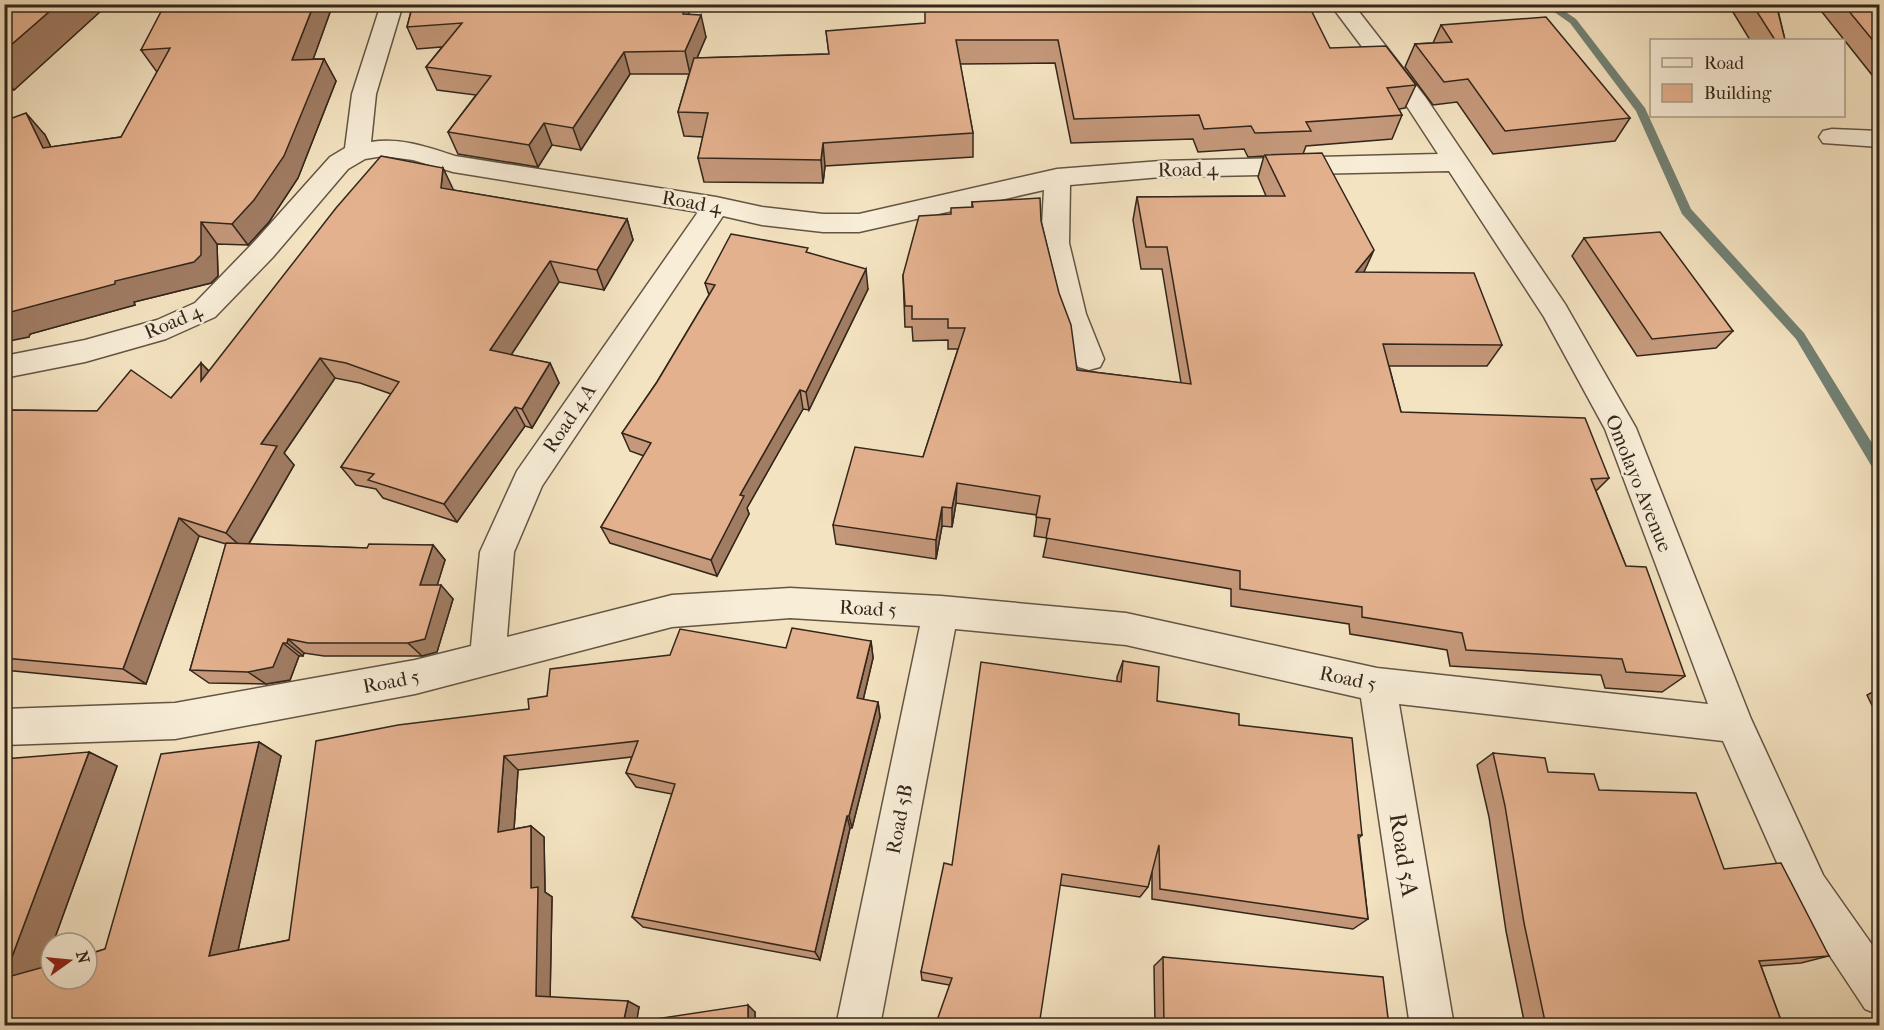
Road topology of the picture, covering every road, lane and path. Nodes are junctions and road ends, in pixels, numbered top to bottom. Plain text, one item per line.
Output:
1 (392, 4) edge
2 (1341, 4) edge
3 (1832, 137) dead end
4 (1880, 139) edge
5 (358, 152) junction
6 (1454, 162) junction
7 (1057, 178) junction
8 (716, 206) junction
9 (1089, 359) dead end
10 (4, 367) edge
11 (941, 612) junction
12 (488, 657) junction
13 (1377, 685) junction
14 (1735, 725) junction
15 (4, 727) edge
16 (1880, 994) edge
17 (858, 1026) edge
18 (1432, 1026) edge

1 - 5 street
2 - 6 street, Omolayo Avenue
3 - 4 street
5 - 8 street, Road 4
5 - 10 street, Road 4
6 - 7 street, Road 4
6 - 14 street, Omolayo Avenue
7 - 8 street, Road 4
7 - 9 street
8 - 12 street, Road 4 A
11 - 12 street, Road 5
11 - 13 street, Road 5
11 - 17 street, Road 5B
12 - 15 street, Road 5
13 - 14 street, Road 5
13 - 18 street, Road 5A
14 - 16 street, Omolayo Avenue

